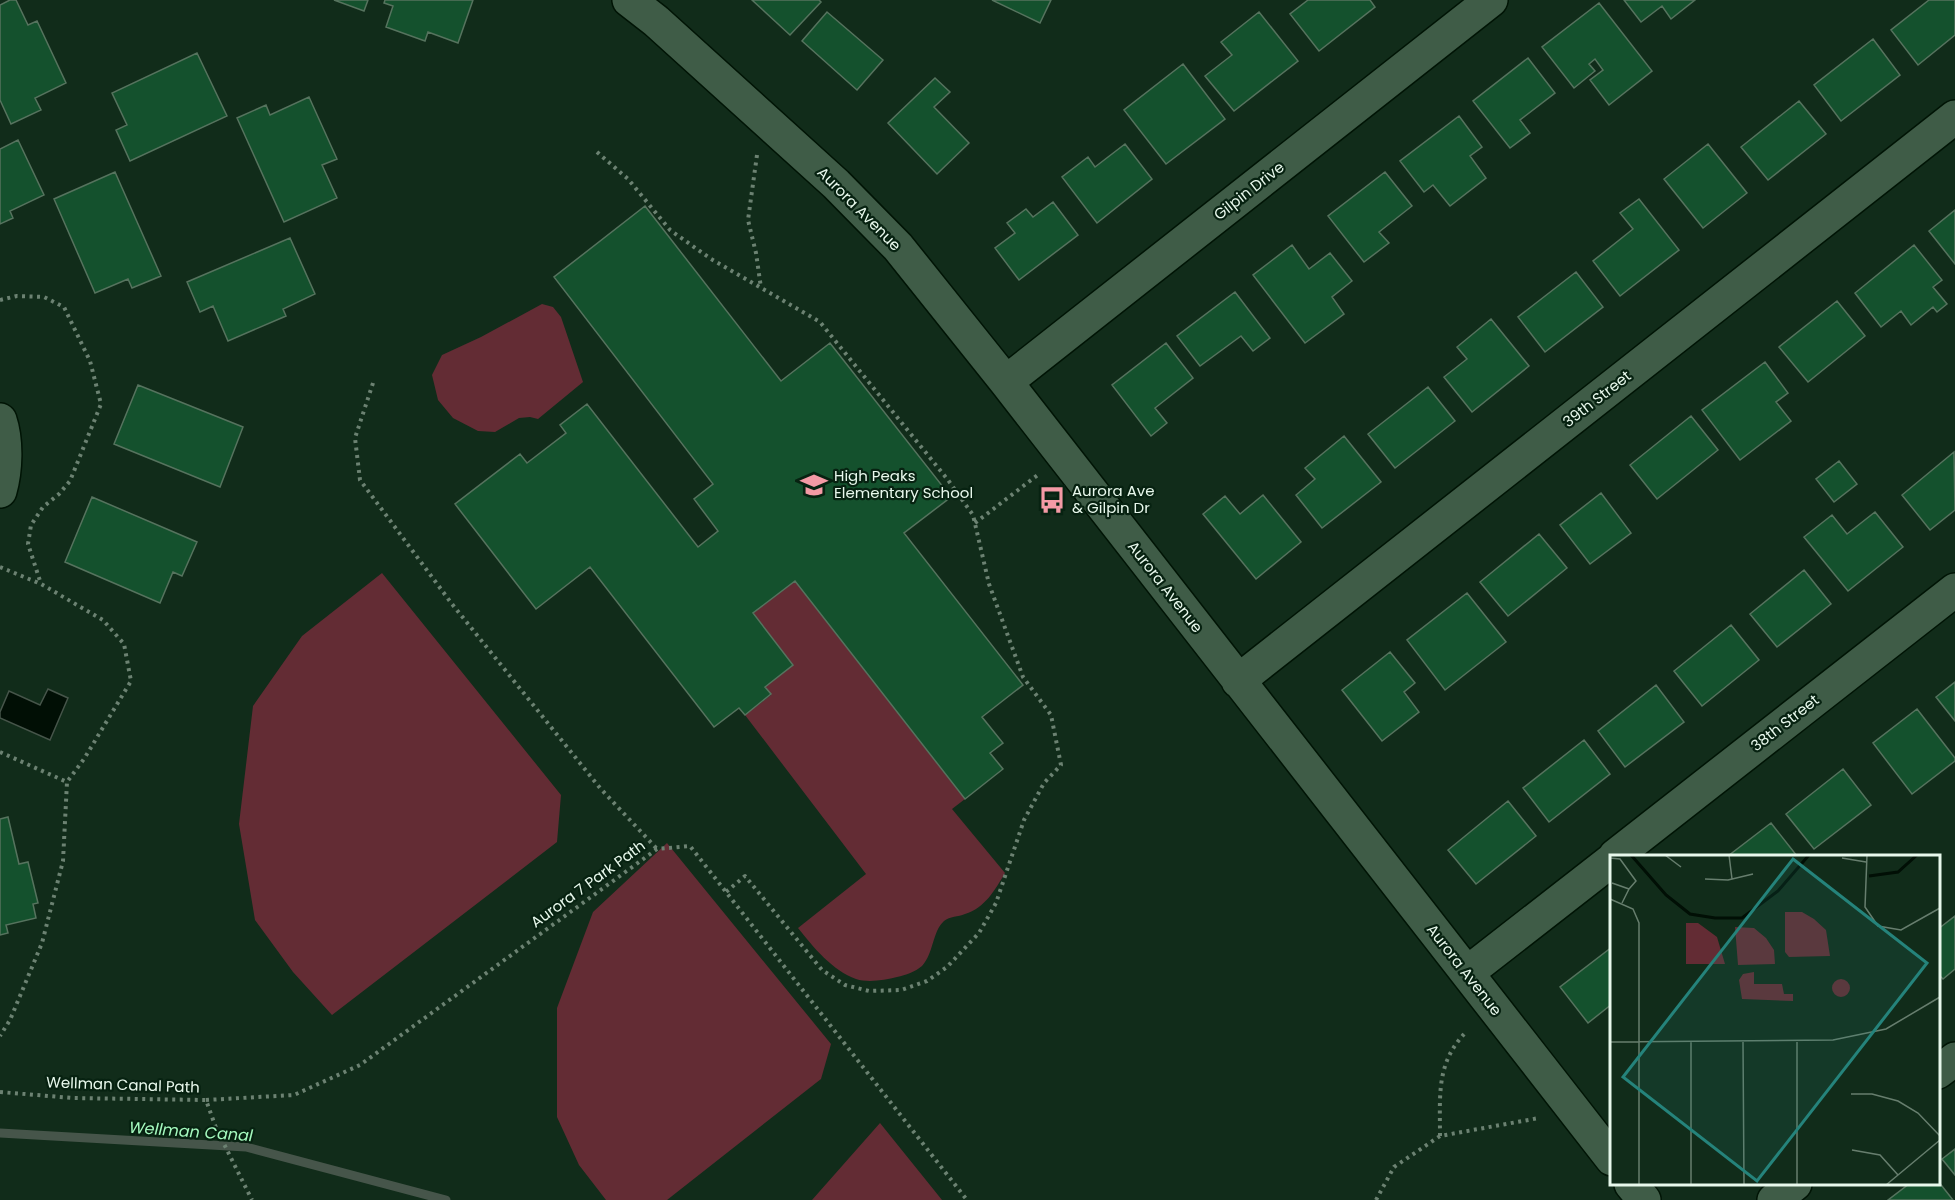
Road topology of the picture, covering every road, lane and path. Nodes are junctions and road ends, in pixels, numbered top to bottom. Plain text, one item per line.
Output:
1 (629, 0) edge
2 (1491, 0) edge
3 (1955, 117) edge
4 (764, 118) junction
5 (597, 152) dead end
6 (761, 288) junction
7 (0, 300) edge
8 (1006, 382) junction
9 (373, 383) dead end
10 (0, 420) edge
11 (1063, 455) junction
12 (0, 491) edge
13 (975, 523) junction
14 (0, 567) edge
15 (41, 584) junction
16 (1955, 590) edge
17 (1238, 681) junction
18 (0, 752) edge
19 (67, 782) junction
20 (657, 849) junction
21 (1616, 855) edge
22 (1610, 861) edge
23 (726, 892) junction
24 (1467, 973) junction
25 (1467, 1031) dead end
26 (0, 1036) edge
27 (1955, 1059) edge
28 (1940, 1070) edge
29 (0, 1092) edge
30 (206, 1100) junction
31 (1570, 1106) junction
32 (1440, 1136) junction
33 (1610, 1158) edge
34 (1632, 1185) edge
35 (1794, 1185) edge
36 (252, 1200) edge
37 (967, 1200) edge
38 (1376, 1200) edge
39 (1644, 1200) edge
40 (1774, 1200) edge

1 - 4 street, Aurora Avenue
2 - 8 street, Gilpin Drive
3 - 17 street, 39th Street
4 - 6 path
4 - 8 street, Aurora Avenue
5 - 6 path
6 - 13 path
7 - 15 path
8 - 11 street, Aurora Avenue
9 - 20 path
10 - 12 street
11 - 13 path
11 - 17 street, Aurora Avenue
13 - 23 path
14 - 15 path
15 - 19 path
16 - 21 street, 38th Street
17 - 24 street, Aurora Avenue
18 - 19 path
19 - 26 path
20 - 23 path, Aurora 7 Park Path
20 - 30 path, Aurora 7 Park Path
22 - 24 street
23 - 37 path, Aurora 7 Park Path
24 - 31 street, Aurora Avenue
25 - 32 path
27 - 28 street
29 - 30 path, Wellman Canal Path
30 - 36 path, Wellman Canal Path
31 - 32 path
31 - 33 street, Aurora Avenue
32 - 38 path
34 - 39 street
35 - 40 street

